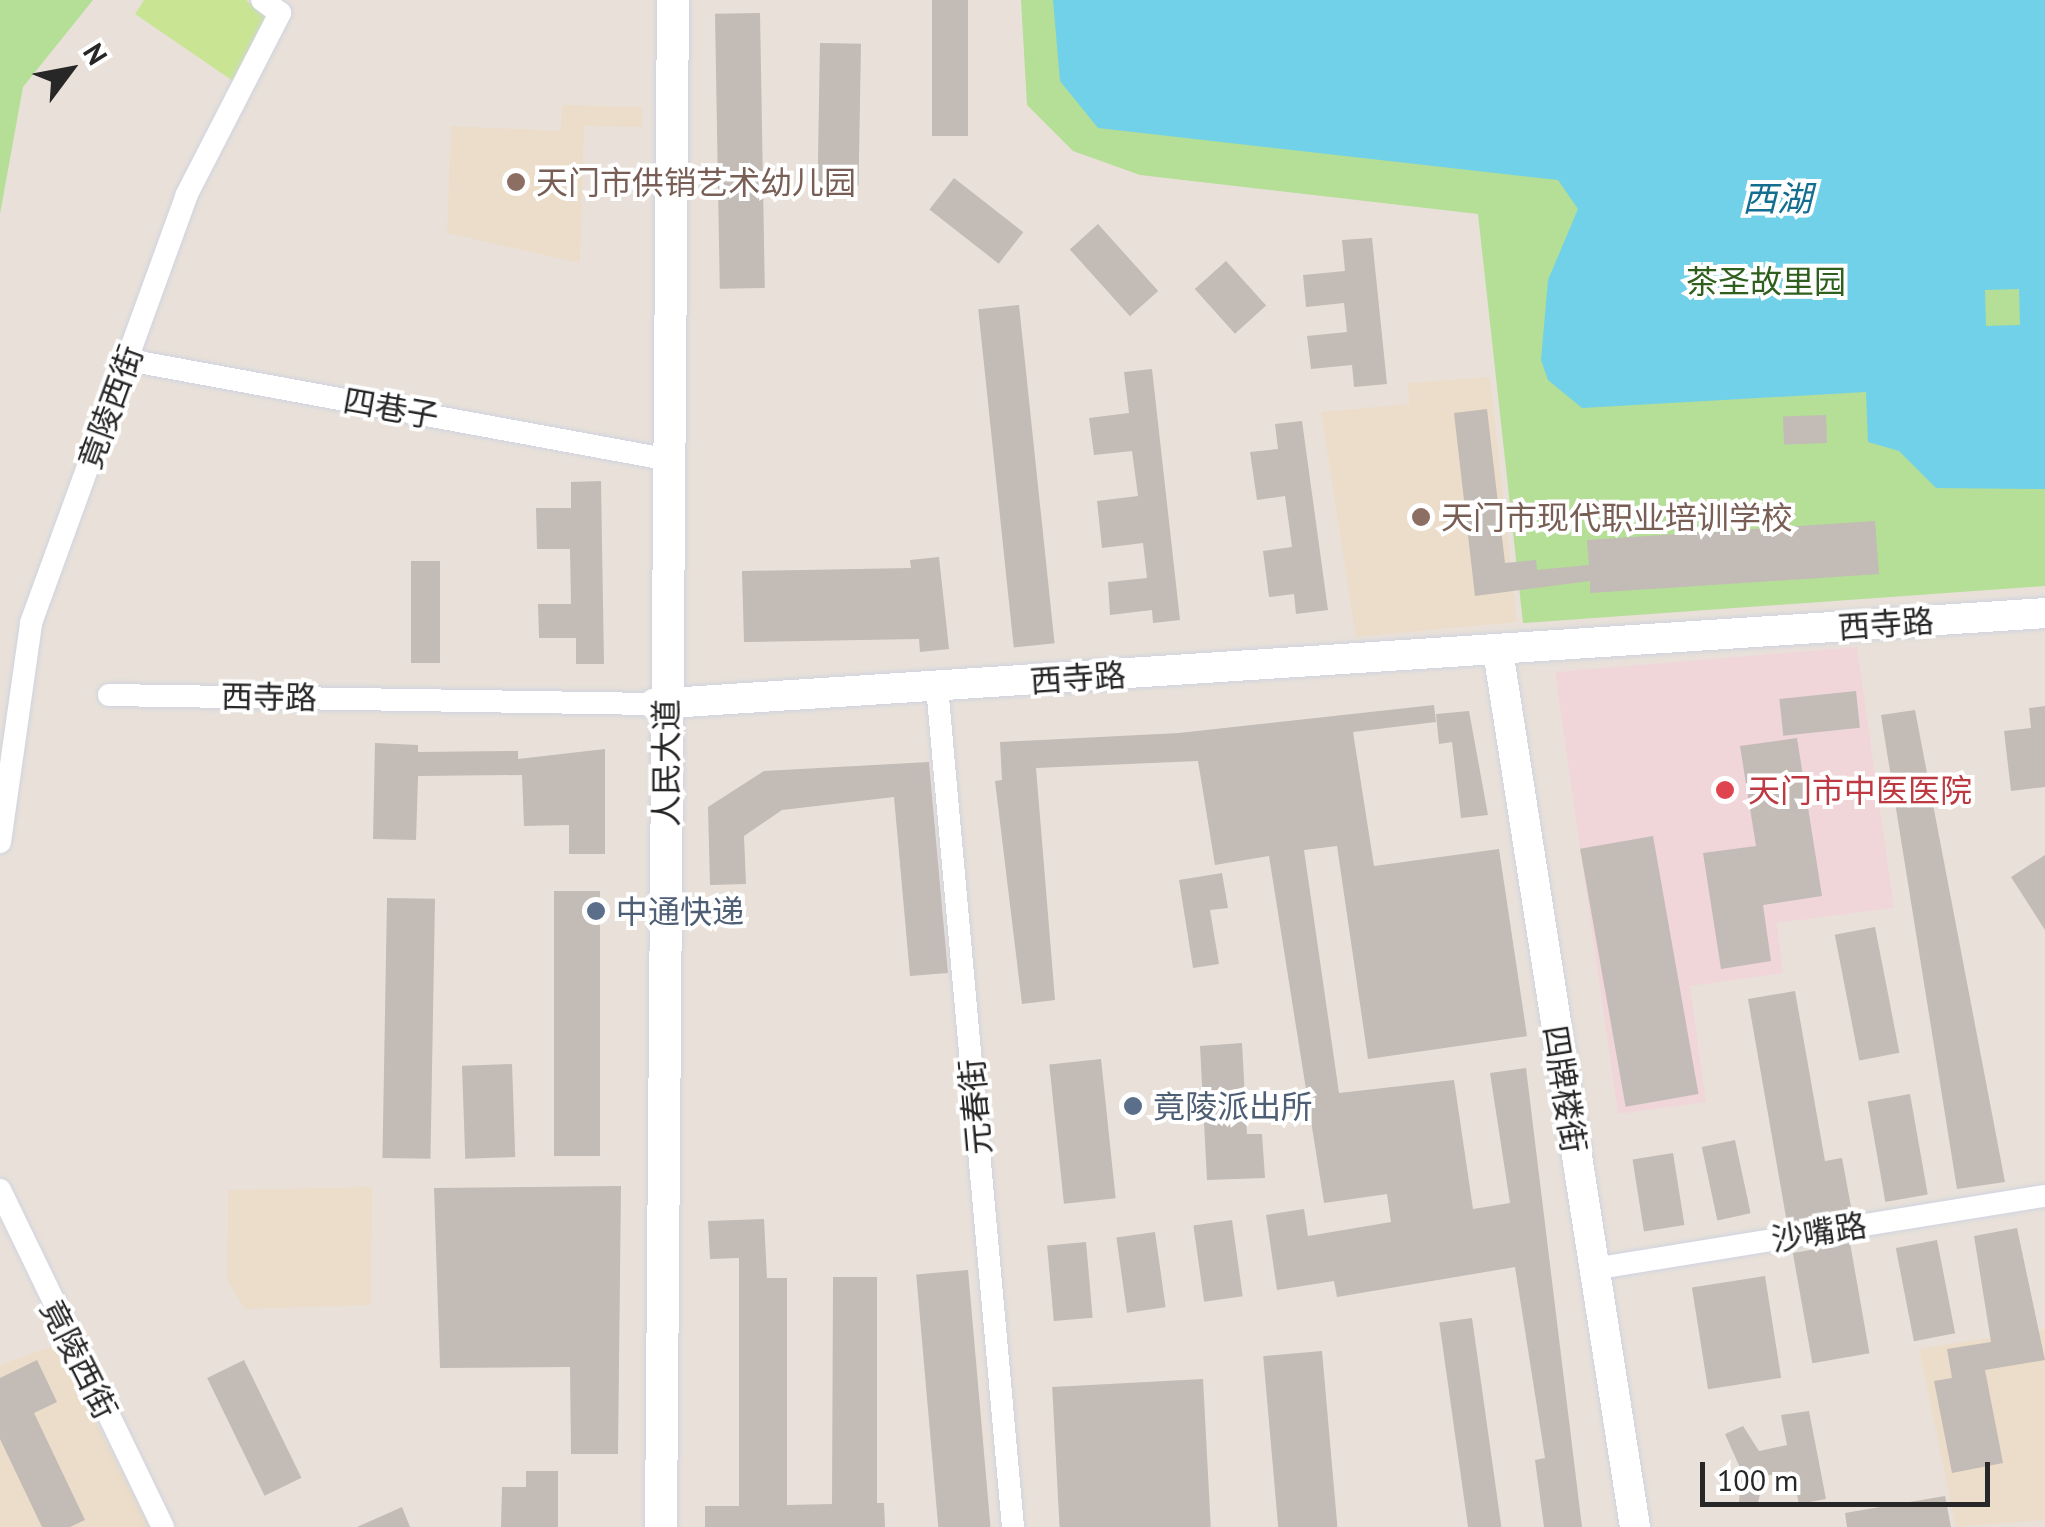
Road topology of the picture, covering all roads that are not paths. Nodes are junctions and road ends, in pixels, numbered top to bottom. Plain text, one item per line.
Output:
1 (262, 0) edge
2 (660, 0) edge
3 (674, 0) edge
4 (128, 360) junction
5 (654, 457) junction
6 (2045, 613) edge
7 (1498, 650) junction
8 (937, 687) junction
9 (109, 695) dead end
10 (660, 703) junction
11 (0, 842) edge
12 (0, 1190) edge
13 (2045, 1196) edge
14 (1593, 1270) junction
15 (163, 1527) edge
16 (648, 1527) edge
17 (661, 1527) edge
18 (1014, 1527) edge
19 (1634, 1527) edge

1 - 4 street, 竟陵西街
2 - 5 main road, 人民大道
3 - 10 main road, 人民大道
4 - 5 street, 四巷子
4 - 11 street, 竟陵西街
5 - 10 main road, 人民大道
6 - 7 street, 西寺路
7 - 8 street, 西寺路
7 - 14 street, 四牌楼街
8 - 10 street, 西寺路
8 - 18 street, 元春街
9 - 10 street, 西寺路
10 - 16 main road, 人民大道
10 - 17 main road, 人民大道
12 - 15 street, 竟陵西街
13 - 14 street, 沙嘴路
14 - 19 street, 四牌楼街

